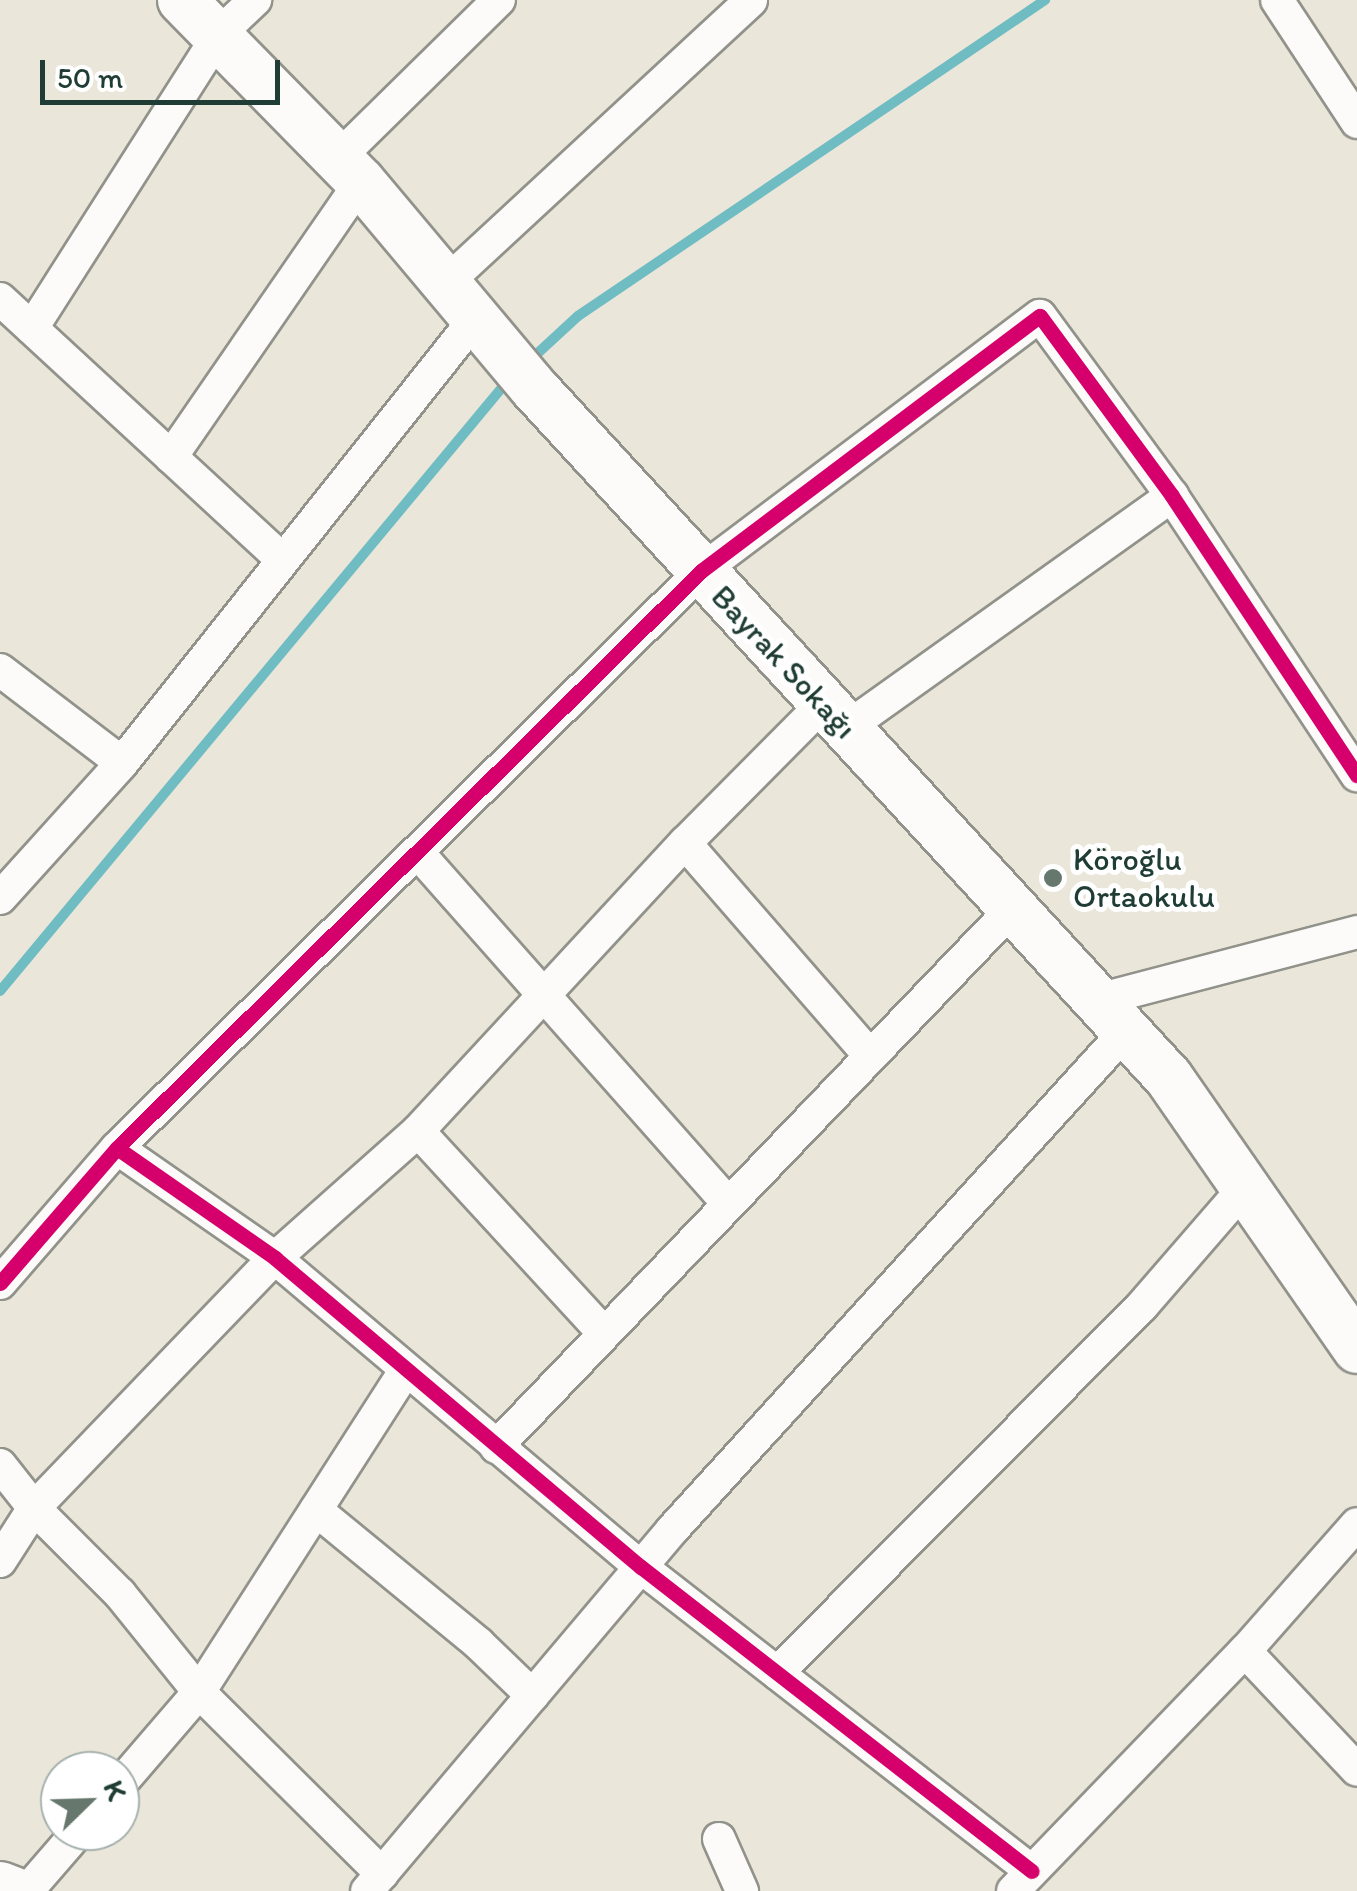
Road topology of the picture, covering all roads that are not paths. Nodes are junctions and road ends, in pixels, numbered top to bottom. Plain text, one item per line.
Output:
1 (182, 0) edge
2 (255, 0) edge
3 (500, 0) edge
4 (751, 0) edge
5 (1277, 0) edge
6 (219, 34) junction
7 (1357, 122) edge
8 (349, 170) junction
9 (0, 299) edge
10 (32, 328) junction
11 (490, 335) junction
12 (171, 456) junction
13 (1172, 496) junction
14 (282, 559) junction
15 (701, 571) junction
16 (0, 670) edge
17 (834, 717) junction
18 (122, 764) junction
19 (1357, 774) edge
20 (685, 843) junction
21 (419, 854) junction
22 (0, 898) edge
23 (1012, 908) junction
24 (1357, 932) edge
25 (545, 994) junction
26 (1112, 1016) junction
27 (869, 1055) junction
28 (418, 1131) junction
29 (117, 1148) junction
30 (1245, 1187) junction
31 (728, 1203) junction
32 (275, 1258) junction
33 (0, 1283) edge
34 (604, 1333) junction
35 (1357, 1349) edge
36 (405, 1371) junction
37 (496, 1447) junction
38 (0, 1465) edge
39 (34, 1508) junction
40 (316, 1510) junction
41 (1357, 1524) edge
42 (0, 1561) edge
43 (641, 1567) junction
44 (1245, 1651) junction
45 (778, 1674) junction
46 (200, 1692) junction
47 (532, 1695) junction
48 (140, 1761) edge
49 (1357, 1770) edge
50 (719, 1839) dead end
51 (62, 1851) edge
52 (1023, 1881) edge
53 (374, 1882) edge
54 (0, 1886) edge
55 (13, 1891) edge
56 (27, 1891) edge
57 (742, 1891) edge

1 - 6 main road, Bayrak Sokağı
2 - 6 street
3 - 8 street
4 - 11 street
5 - 7 street
6 - 8 main road, Bayrak Sokağı
6 - 10 street
8 - 11 main road, Bayrak Sokağı
8 - 12 street
9 - 10 street
10 - 12 street
11 - 14 street
11 - 15 main road, Bayrak Sokağı
12 - 14 street
13 - 15 street
13 - 17 street
13 - 19 street
14 - 18 street
15 - 17 main road, Bayrak Sokağı
15 - 21 street
16 - 18 street
17 - 20 street
17 - 23 main road, Bayrak Sokağı
18 - 22 street
20 - 25 street
20 - 27 street
21 - 25 street
21 - 29 street
23 - 26 main road, Bayrak Sokağı
23 - 27 street
24 - 26 street
25 - 28 street
25 - 31 street
26 - 30 main road, Bayrak Sokağı
26 - 43 street
27 - 31 street
28 - 32 street
28 - 34 street
29 - 32 street
29 - 33 street
30 - 35 main road, Bayrak Sokağı
30 - 45 street
31 - 34 street
32 - 36 street
32 - 39 street
34 - 37 street
36 - 37 street
36 - 40 street
37 - 43 street
38 - 39 street
39 - 42 street
39 - 46 street
40 - 46 street
40 - 47 street
41 - 44 street
43 - 45 street
43 - 47 street
44 - 49 street
44 - 52 street
45 - 52 street
46 - 48 street
46 - 53 street
47 - 53 street
50 - 57 street
51 - 56 street
54 - 55 main road

